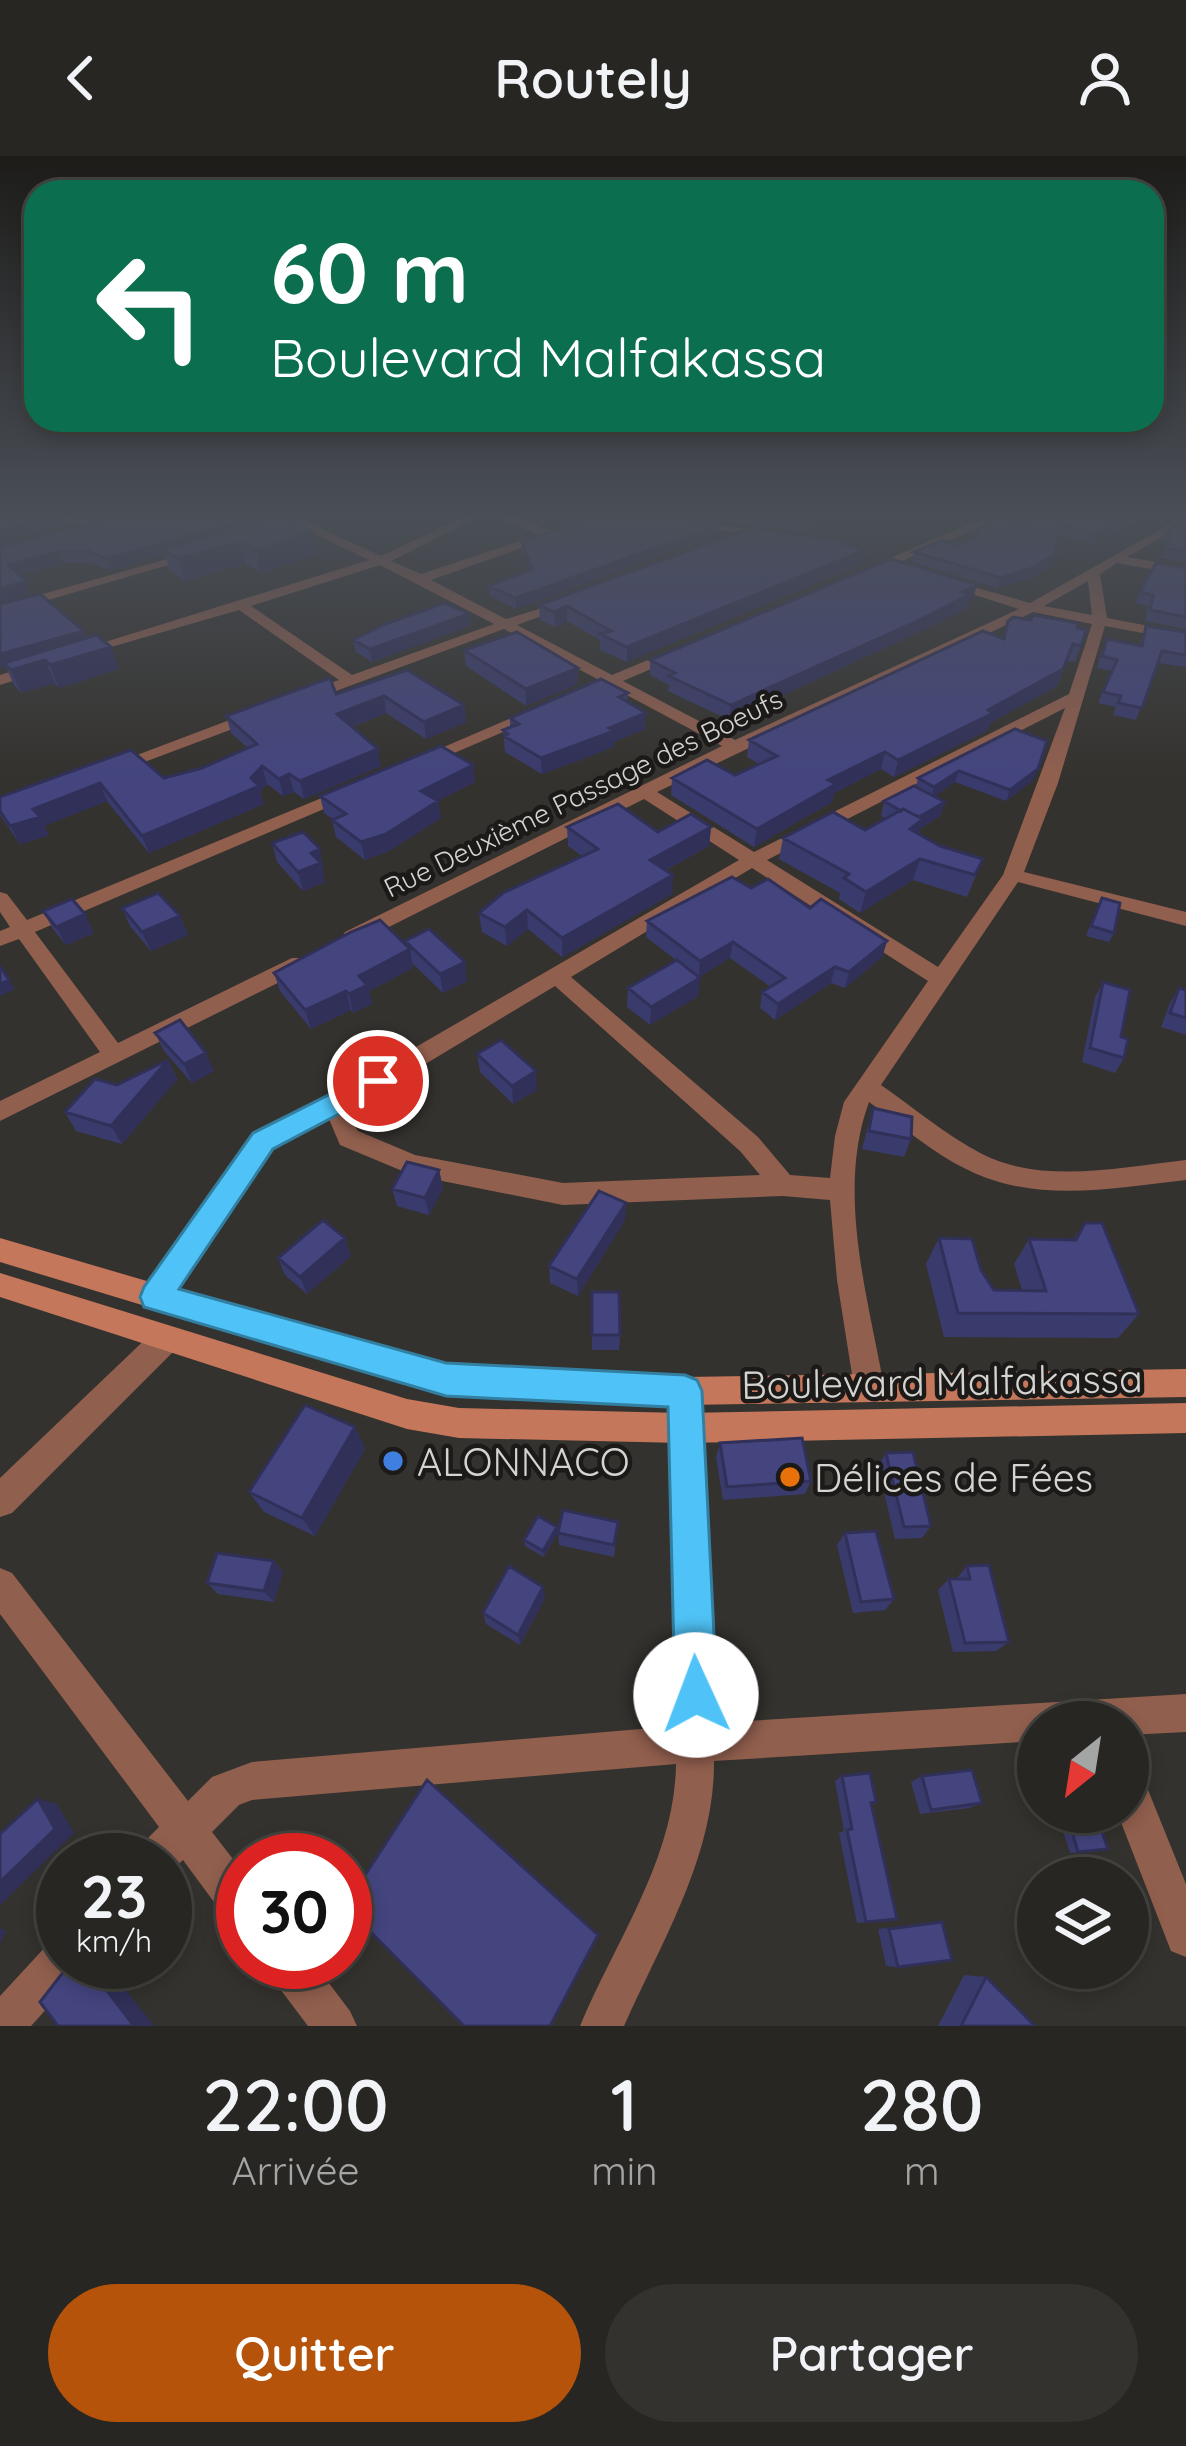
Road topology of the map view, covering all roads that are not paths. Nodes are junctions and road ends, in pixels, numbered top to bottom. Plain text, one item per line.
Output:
1 (251, 602) edge
2 (464, 602) edge
3 (565, 602) edge
4 (1013, 602) edge
5 (1041, 602) edge
6 (1097, 602) edge
7 (242, 605) junction
8 (1031, 608) junction
9 (1100, 621) junction
10 (507, 625) junction
11 (1186, 637) edge
12 (698, 644) edge
13 (0, 680) edge
14 (613, 680) junction
15 (351, 681) junction
16 (1072, 698) junction
17 (285, 705) edge
18 (263, 713) edge
19 (735, 746) junction
20 (394, 772) edge
21 (88, 776) edge
22 (372, 782) edge
23 (644, 791) junction
24 (751, 861) junction
25 (1013, 875) junction
26 (0, 898) edge
27 (1186, 919) edge
28 (11, 934) edge
29 (558, 976) junction
30 (941, 979) junction
31 (114, 1055) junction
32 (866, 1087) junction
33 (342, 1102) junction
34 (0, 1112) edge
35 (1186, 1170) edge
36 (783, 1185) junction
37 (843, 1190) junction
38 (0, 1250) edge
39 (0, 1286) edge
40 (156, 1297) junction
41 (165, 1340) junction
42 (1186, 1383) edge
43 (868, 1387) junction
44 (684, 1410) junction
45 (1186, 1418) edge
46 (0, 1501) edge
47 (0, 1585) edge
48 (1186, 1714) edge
49 (1149, 1717) edge
50 (1017, 1724) edge
51 (697, 1743) junction
52 (183, 1828) junction
53 (178, 1833) edge
54 (1145, 1833) edge
55 (216, 1871) edge
56 (1186, 1936) edge
57 (36, 1989) edge
58 (307, 1989) edge
59 (2, 2026) edge
60 (335, 2026) edge
61 (602, 2026) edge

1 - 7 street
2 - 10 street
3 - 10 street
4 - 8 street
5 - 8 street, Rue Deuxième Passage des Boeufs
6 - 9 street
7 - 13 street
7 - 15 street
8 - 9 street
8 - 19 street, Rue Deuxième Passage des Boeufs
9 - 11 street
9 - 16 street
10 - 14 street
10 - 15 street
12 - 14 street
14 - 19 street
14 - 20 street
15 - 17 street
16 - 24 street
16 - 25 street
18 - 21 street
19 - 23 street, Rue Deuxième Passage des Boeufs
22 - 28 street
23 - 24 street
23 - 31 street, Rue Deuxième Passage des Boeufs
24 - 29 street
24 - 30 street
25 - 27 street
25 - 30 street
26 - 28 street
28 - 31 street
29 - 33 street
29 - 36 street
30 - 32 street
31 - 34 street, Rue Deuxième Passage des Boeufs
32 - 35 street
32 - 37 street
33 - 36 street
33 - 40 street
36 - 37 street
37 - 43 street
38 - 40 main road, Boulevard Malfakassa
39 - 41 main road, Boulevard Malfakassa
40 - 44 main road, Boulevard Malfakassa
41 - 44 main road, Boulevard Malfakassa
41 - 46 street
42 - 43 main road, Boulevard Malfakassa
43 - 44 main road, Boulevard Malfakassa
44 - 45 main road, Boulevard Malfakassa
44 - 51 street
47 - 52 street
48 - 49 street
50 - 51 street
51 - 52 street
51 - 61 street
52 - 53 street
52 - 55 street
54 - 56 street
57 - 59 street
58 - 60 street

